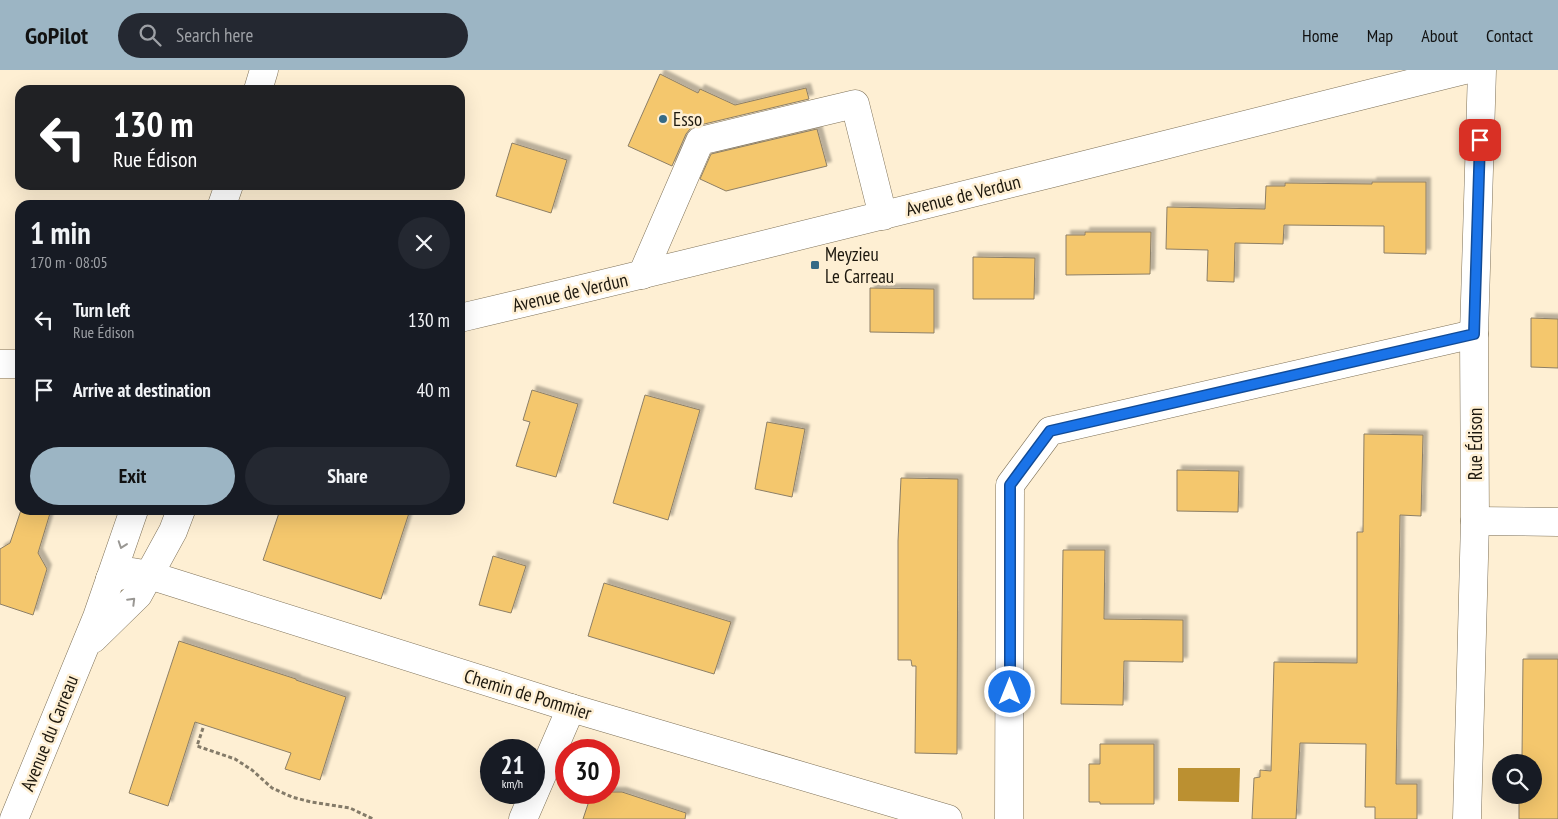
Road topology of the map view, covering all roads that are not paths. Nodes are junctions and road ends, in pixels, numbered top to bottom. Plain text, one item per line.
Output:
1 (264, 70) edge
2 (1465, 70) edge
3 (1482, 70) edge
4 (260, 85) edge
5 (883, 216) junction
6 (642, 275) junction
7 (465, 317) edge
8 (1474, 334) junction
9 (0, 364) edge
10 (15, 364) edge
11 (132, 515) edge
12 (178, 515) edge
13 (1476, 521) junction
14 (1558, 522) edge
15 (149, 574) junction
16 (110, 579) junction
17 (85, 648) junction
18 (571, 708) junction
19 (14, 819) edge
20 (523, 819) edge
21 (948, 819) edge
22 (1009, 819) edge
23 (1467, 819) edge

1 - 4 street
2 - 5 street, Avenue de Verdun
3 - 8 street, Rue Édison
5 - 6 street, Avenue de Verdun
5 - 6 street
6 - 7 street, Avenue de Verdun
8 - 13 street, Rue Édison
8 - 22 street
9 - 10 street
11 -> 16 street, Avenue du Carreau
12 - 15 street, Avenue du Carreau
13 - 14 street
13 - 23 street, Rue Édison
15 - 16 street, Chemin de Pommier
17 -> 15 street, Avenue du Carreau
15 - 18 street, Chemin de Pommier
16 - 17 street, Avenue du Carreau
17 - 19 street, Avenue du Carreau
18 - 20 street
18 - 21 street, Chemin de Pommier

